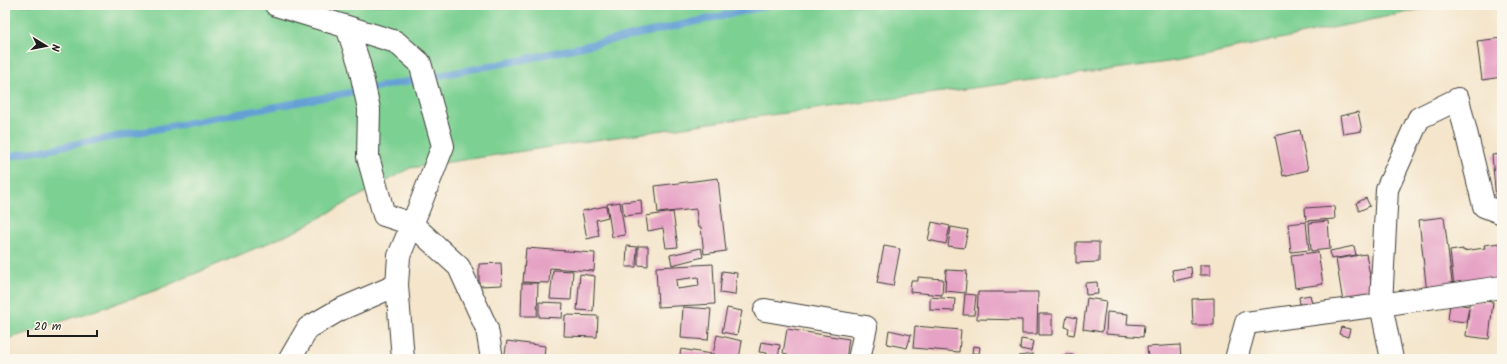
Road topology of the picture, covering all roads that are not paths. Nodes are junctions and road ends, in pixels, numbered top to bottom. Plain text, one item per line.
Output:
1 (276, 5) edge
2 (347, 27) junction
3 (1502, 213) edge
4 (412, 224) junction
5 (397, 285) junction
6 (1502, 287) edge
7 (1381, 305) junction
8 (765, 310) dead end
9 (290, 359) edge
10 (403, 359) edge
11 (492, 359) edge
12 (859, 359) edge
13 (1236, 359) edge
14 (1392, 359) edge

1 - 2 street
2 - 4 street
2 - 4 street
3 - 7 street
4 - 5 street
4 - 11 street
5 - 9 street
5 - 10 street
6 - 7 street
7 - 13 street
7 - 14 street
8 - 12 street

